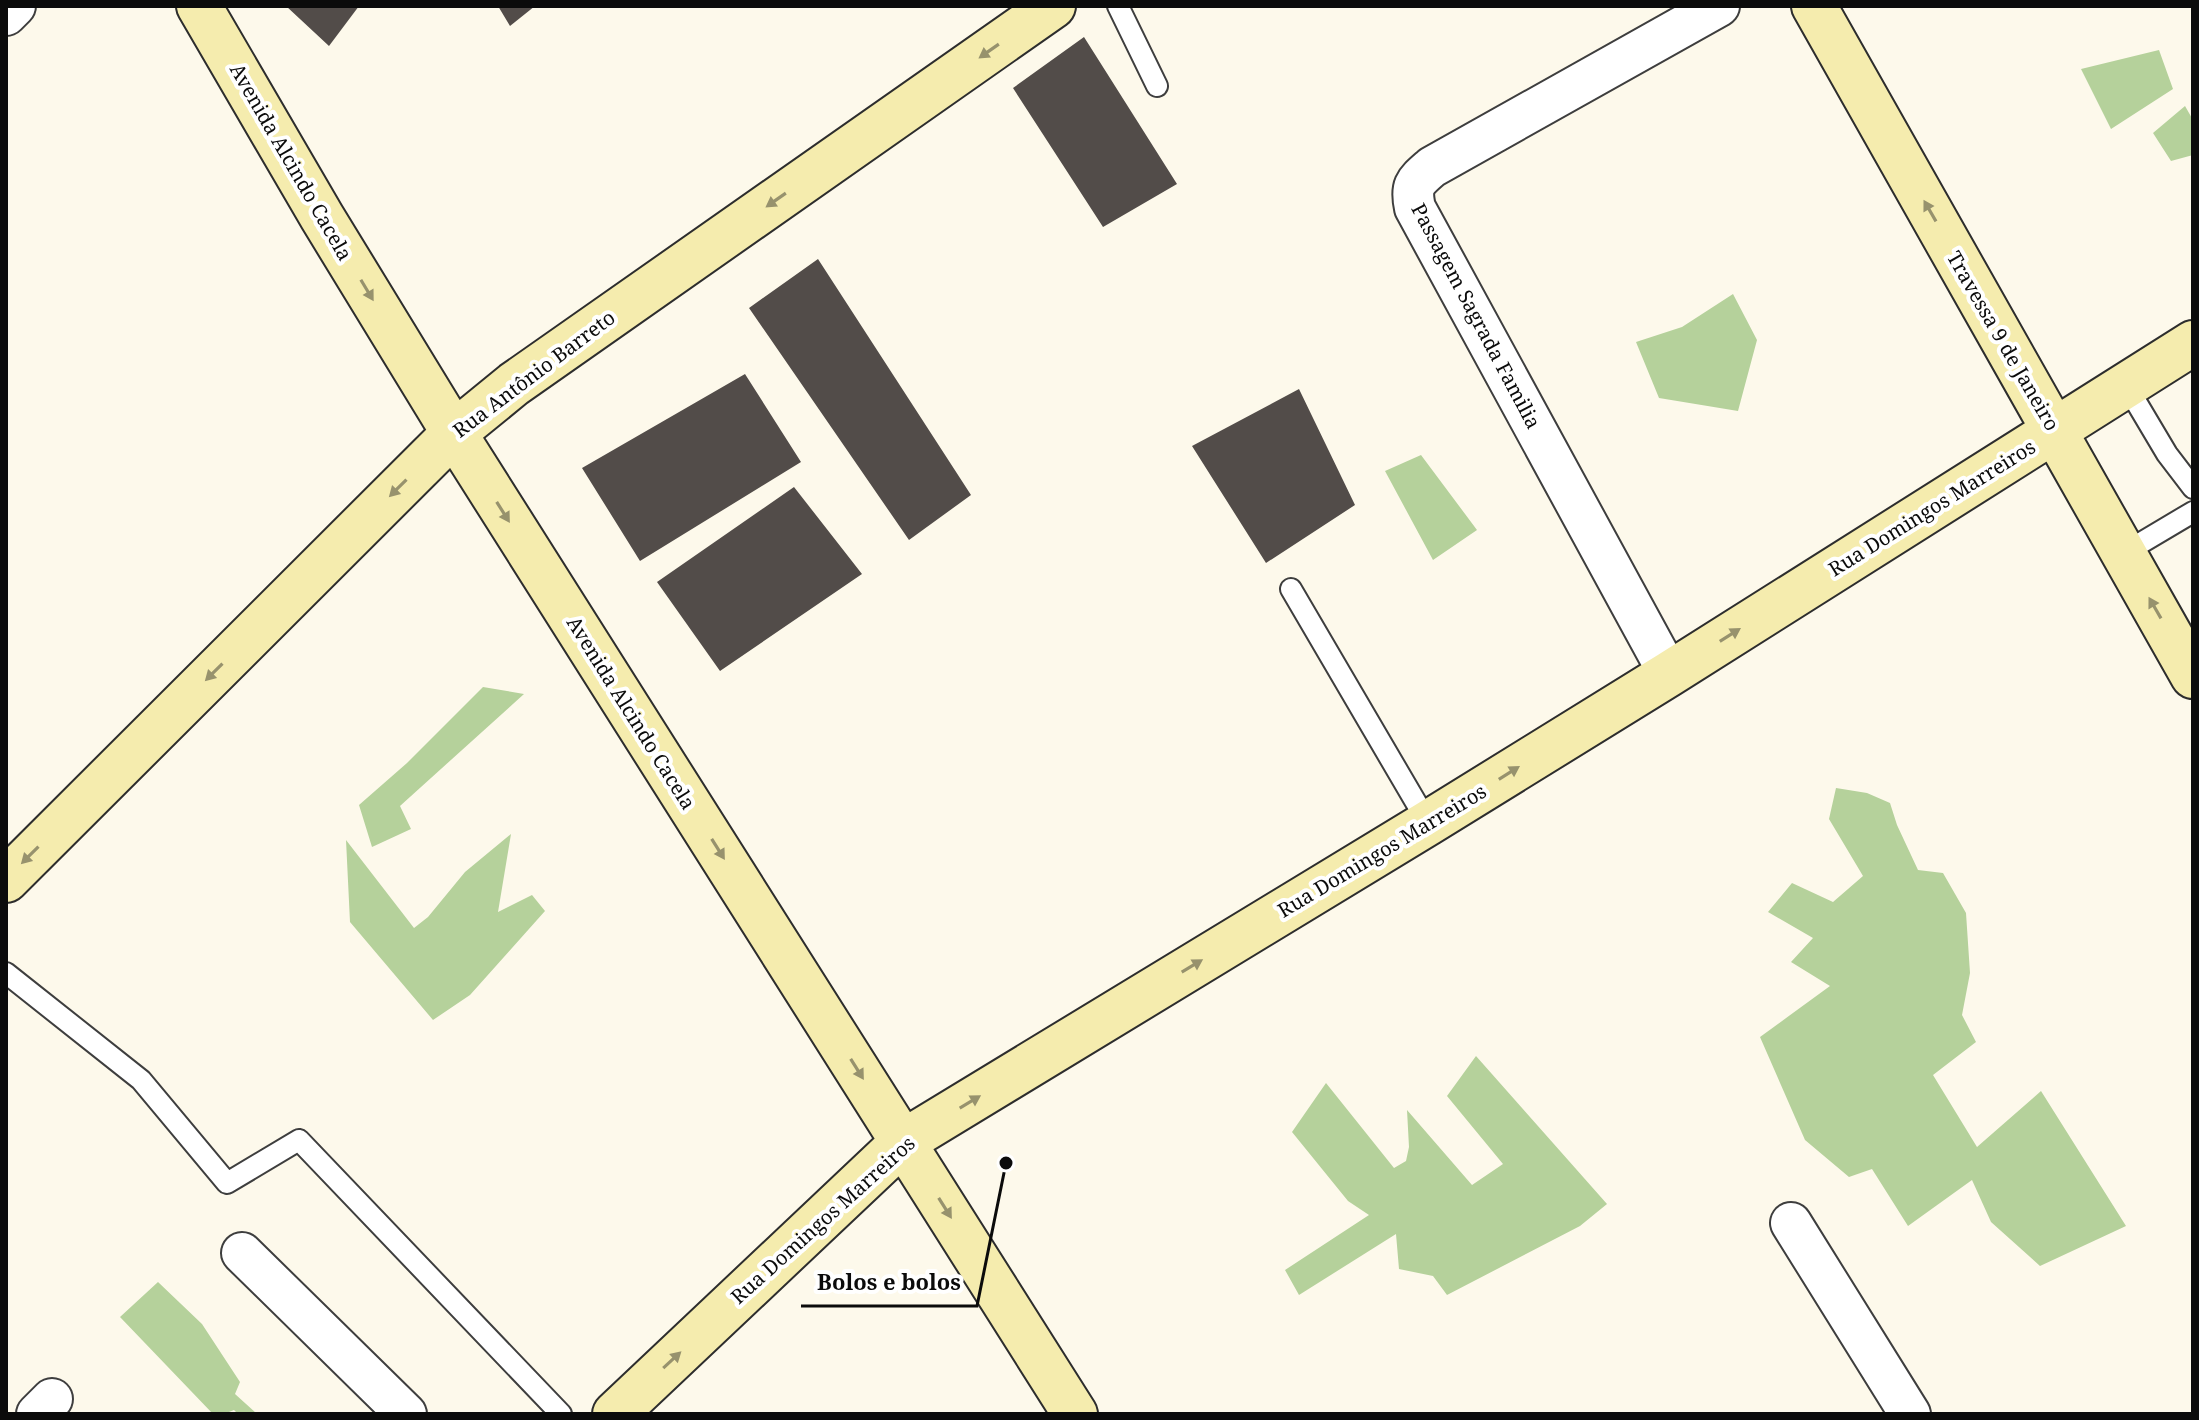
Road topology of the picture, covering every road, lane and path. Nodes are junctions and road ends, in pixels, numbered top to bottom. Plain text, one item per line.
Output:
1 (15, 6) edge
2 (199, 6) edge
3 (1053, 6) edge
4 (1118, 6) edge
5 (1719, 6) edge
6 (1814, 6) edge
7 (6, 15) edge
8 (1157, 86) dead end
9 (2193, 343) edge
10 (2126, 385) junction
11 (2054, 430) junction
12 (454, 433) junction
13 (2193, 488) edge
14 (2193, 512) edge
15 (2124, 553) junction
16 (1291, 589) dead end
17 (1669, 674) junction
18 (2193, 676) edge
19 (1428, 823) junction
20 (6, 880) edge
21 (6, 973) edge
22 (903, 1142) junction
23 (1791, 1223) dead end
24 (242, 1253) dead end
25 (406, 1414) edge
26 (561, 1414) edge
27 (615, 1414) edge
28 (1075, 1414) edge
29 (1910, 1414) edge

1 - 7 street
2 -> 12 main road, Avenida Alcindo Cacela
3 -> 12 main road, Rua Antônio Barreto
4 - 8 lane
5 - 17 street, Passagem Sagrada Familia
11 -> 6 main road, Travessa 9 de Janeiro
9 - 10 main road, Rua Domingos Marreiros
10 - 11 main road, Rua Domingos Marreiros
10 - 13 lane
11 - 15 main road, Travessa 9 de Janeiro
17 -> 11 main road, Rua Domingos Marreiros
12 -> 20 main road, Rua Antônio Barreto
12 -> 22 main road, Avenida Alcindo Cacela
14 - 15 lane
18 -> 15 main road, Travessa 9 de Janeiro
16 - 19 lane
19 -> 17 main road, Rua Domingos Marreiros
22 -> 19 main road, Rua Domingos Marreiros
21 - 26 lane
27 -> 22 main road, Rua Domingos Marreiros
22 -> 28 main road, Avenida Alcindo Cacela
23 - 29 street
24 - 25 street

